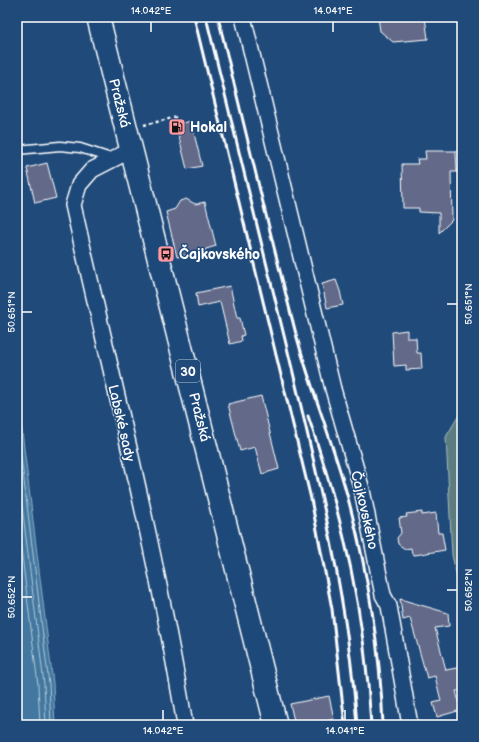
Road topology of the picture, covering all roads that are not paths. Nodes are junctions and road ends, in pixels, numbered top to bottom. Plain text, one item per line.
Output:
1 (98, 17) edge
2 (243, 17) edge
3 (17, 150) edge
4 (123, 155) junction
5 (184, 725) edge
6 (276, 725) edge
7 (410, 725) edge

1 - 4 main road, Pražská / 30
2 - 7 street, Čajkovského
3 - 4 lane
4 - 5 street, Labské sady
4 - 6 main road, Pražská / 30

